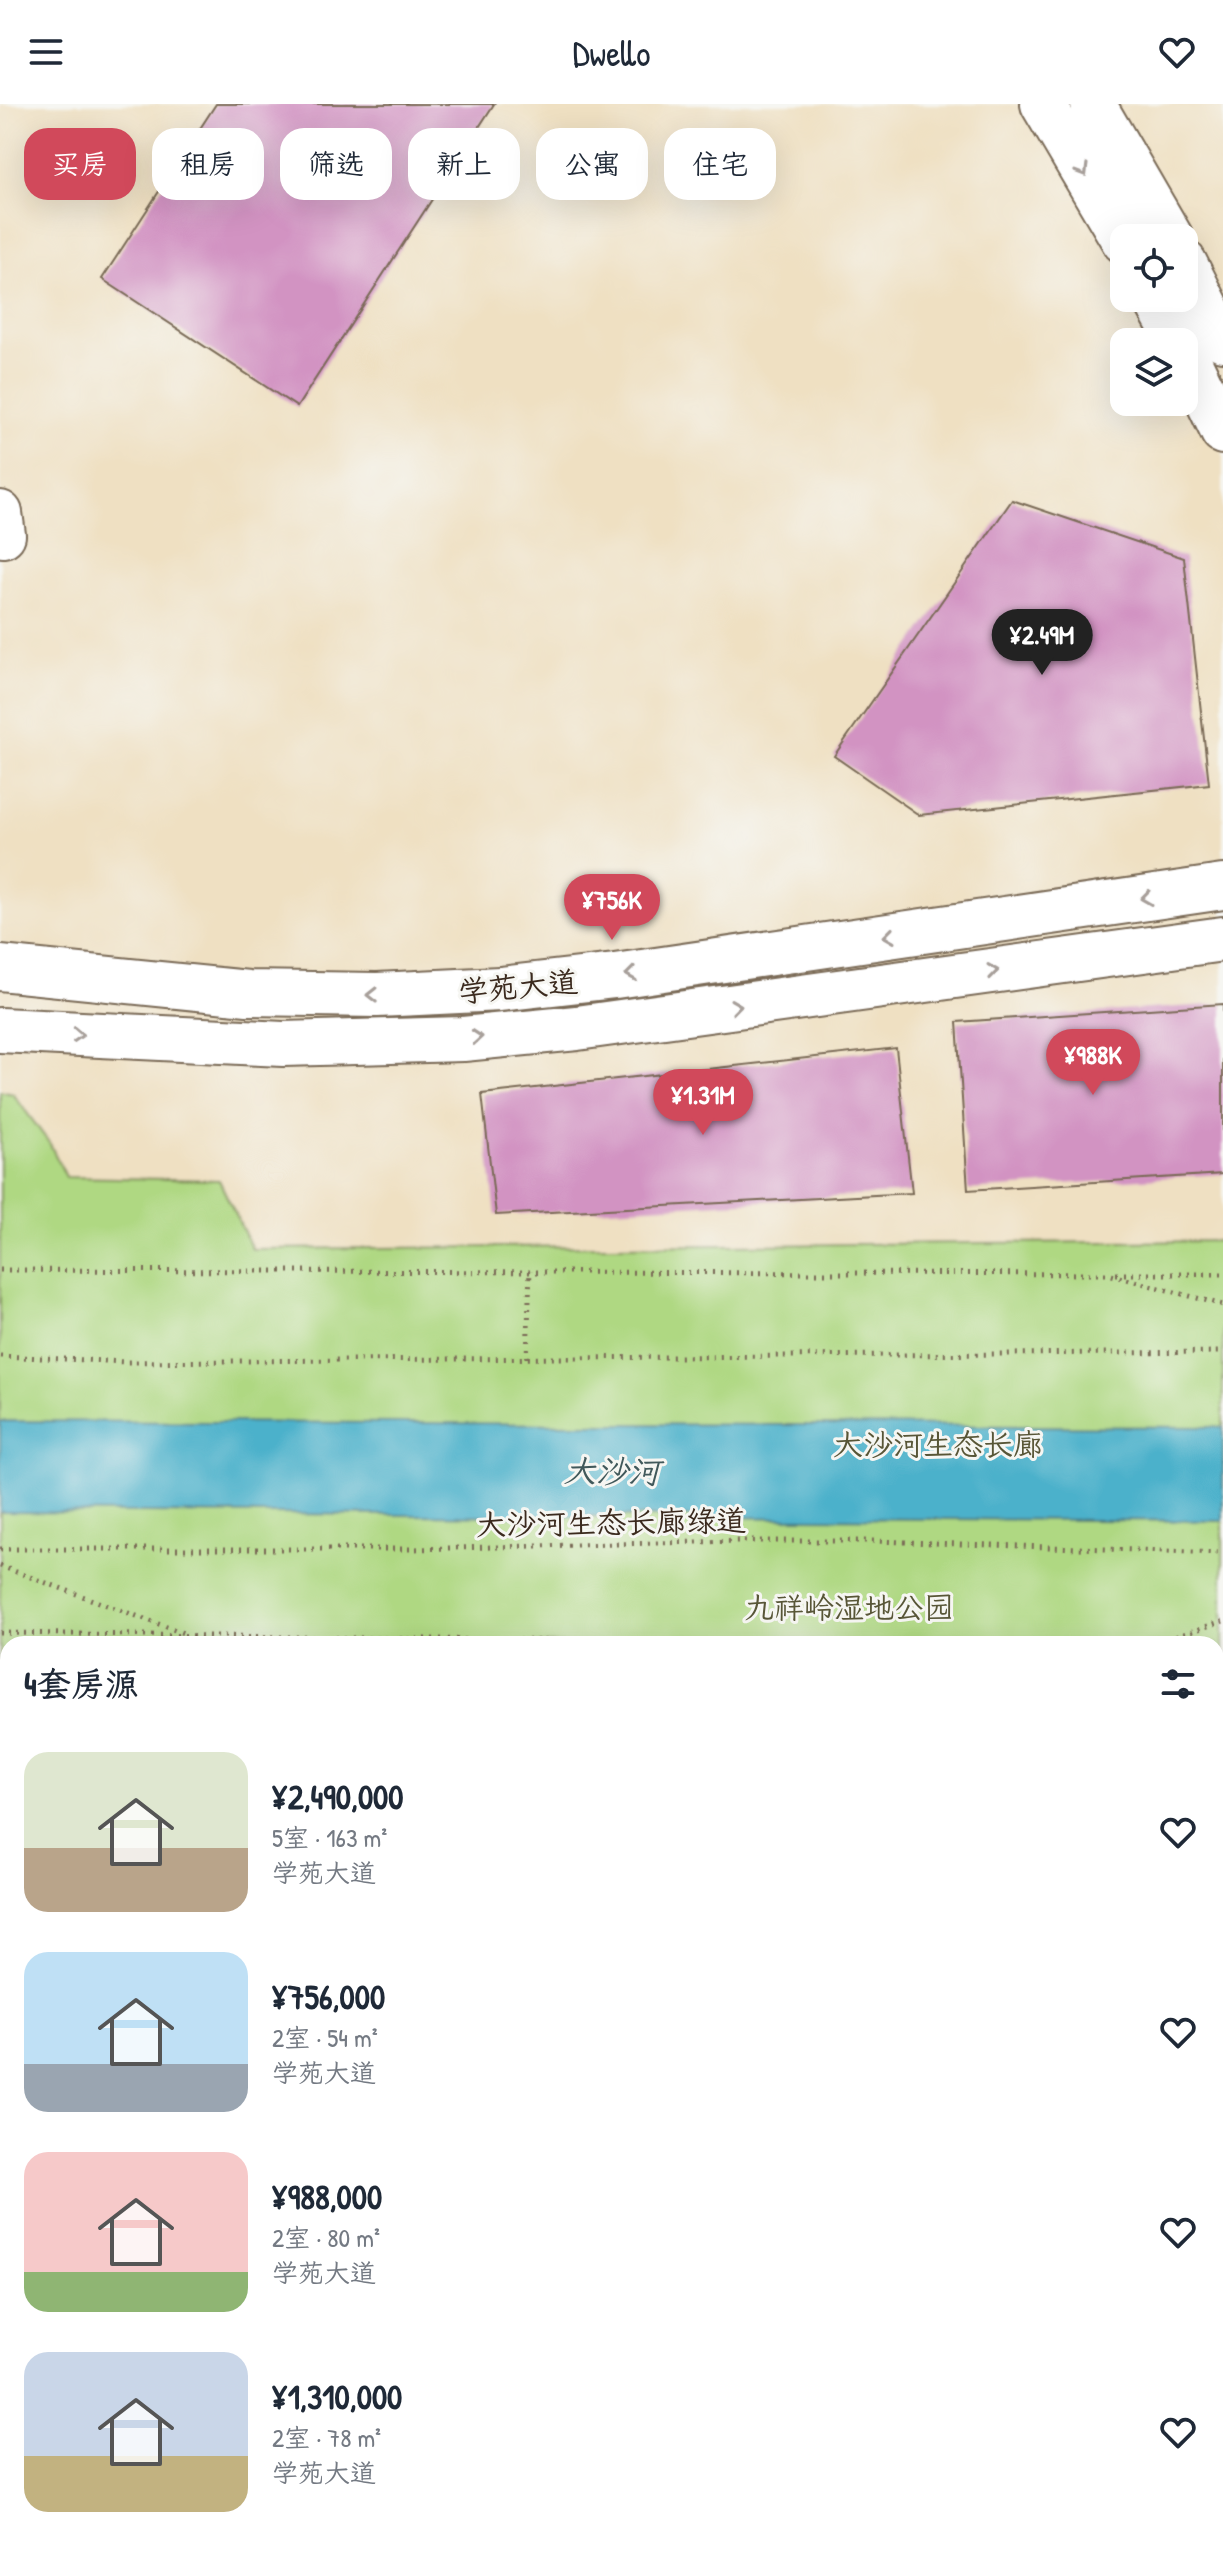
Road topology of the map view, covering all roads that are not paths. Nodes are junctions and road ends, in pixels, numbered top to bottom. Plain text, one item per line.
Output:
1 (1043, 104) edge
2 (1093, 104) edge
3 (1114, 224) edge
4 (1163, 224) edge
5 (1198, 290) edge
6 (1223, 339) edge
7 (1198, 380) edge
8 (1223, 432) edge
9 (1223, 887) edge
10 (1223, 939) edge
11 (0, 968) edge
12 (0, 1030) edge

1 -> 3 street
2 - 4 street
5 - 6 street
7 - 8 street
9 -> 11 street, 学苑大道
12 -> 10 street, 学苑大道

